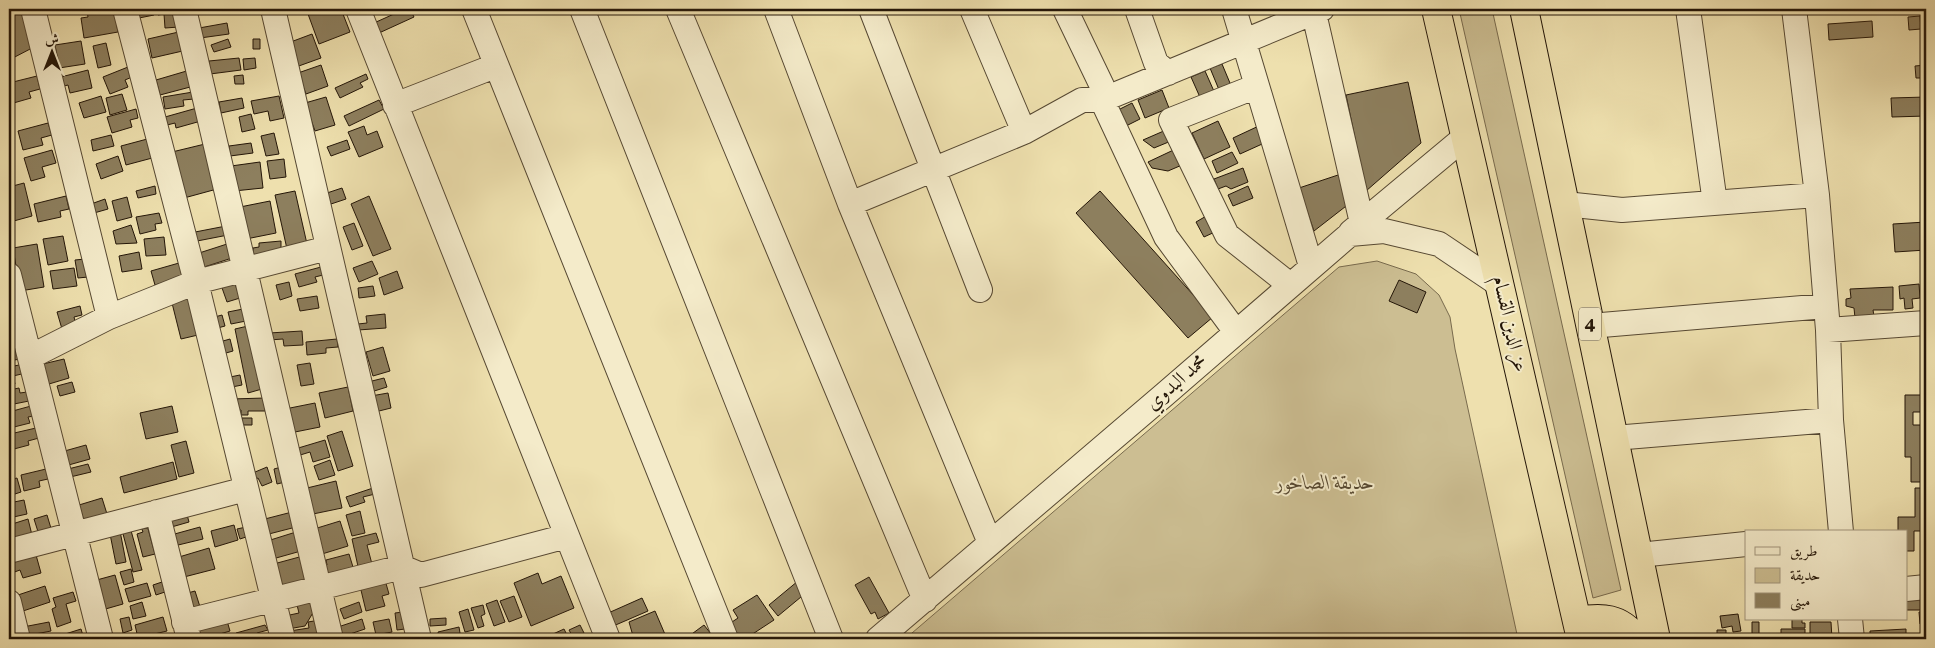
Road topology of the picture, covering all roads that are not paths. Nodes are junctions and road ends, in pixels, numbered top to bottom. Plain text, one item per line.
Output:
1 (33, 9) edge
2 (37, 9) edge
3 (125, 9) edge
4 (184, 9) edge
5 (273, 9) edge
6 (358, 9) edge
7 (474, 9) edge
8 (582, 9) edge
9 (678, 9) edge
10 (776, 9) edge
11 (871, 9) edge
12 (972, 9) edge
13 (1065, 9) edge
14 (1137, 9) edge
15 (1234, 9) edge
16 (1436, 9) edge
17 (1688, 9) edge
18 (1794, 9) edge
19 (1316, 10) edge
20 (1529, 12) edge
21 (1244, 41) junction
22 (495, 66) junction
23 (1168, 72) junction
24 (1257, 86) junction
25 (1102, 100) junction
26 (395, 105) junction
27 (1024, 132) junction
28 (1466, 137) junction
29 (933, 169) junction
30 (1817, 195) junction
31 (1715, 202) junction
32 (850, 204) junction
33 (1565, 204) junction
34 (1356, 228) junction
35 (328, 248) junction
36 (1311, 266) junction
37 (245, 269) junction
38 (9, 275) edge
39 (196, 282) junction
40 (1290, 285) junction
41 (1500, 285) junction
42 (980, 290) dead end
43 (1826, 306) junction
44 (109, 317) junction
45 (1926, 323) edge
46 (1590, 326) junction
47 (1828, 330) junction
48 (1236, 332) junction
49 (30, 357) junction
50 (1831, 420) junction
51 (1614, 438) junction
52 (246, 489) junction
53 (157, 512) junction
54 (1841, 530) edge
55 (75, 534) junction
56 (567, 536) junction
57 (990, 543) junction
58 (1745, 544) edge
59 (9, 551) edge
60 (1639, 555) junction
61 (402, 567) junction
62 (1926, 587) edge
63 (319, 588) junction
64 (1908, 589) edge
65 (274, 599) junction
66 (925, 600) junction
67 (9, 602) edge
68 (1850, 620) edge
69 (1579, 630) edge
70 (187, 631) edge
71 (18, 639) edge
72 (101, 639) edge
73 (283, 639) edge
74 (331, 639) edge
75 (419, 639) edge
76 (608, 639) edge
77 (726, 639) edge
78 (831, 639) edge
79 (878, 639) edge
80 (1636, 639) edge
81 (1656, 639) edge
82 (1852, 639) edge

1 - 2 street
1 - 44 street
3 - 39 street
4 - 37 street
5 - 35 street
6 - 26 street
7 - 22 street
8 - 78 street
9 - 66 street
10 - 32 street
11 - 29 street
12 - 27 street
13 - 25 street
14 - 23 street
15 - 21 street
16 - 28 highway, عز الدين القسام
17 - 31 street
18 - 30 street
19 - 21 street
19 - 34 street
20 - 33 highway, 4
21 - 23 street
21 - 24 street
22 - 26 street
22 - 77 street
23 - 25 street
24 - 36 street
24 - 40 street
25 - 27 street
25 - 48 street
26 - 56 street
27 - 29 street
28 - 34 street, محمد البدوي
28 - 41 highway, عز الدين القسام
29 - 32 street
29 - 42 street
30 - 31 street
30 - 43 street
31 - 33 street
32 - 57 street
33 - 46 highway, 4
34 - 36 street, محمد البدوي
34 - 41 street
35 - 37 street
35 - 61 street
36 - 40 street, محمد البدوي
37 - 39 street
37 - 63 street
38 - 49 street
39 - 44 street
39 - 52 street
40 - 48 street, محمد البدوي
41 - 69 highway, عز الدين القسام
43 - 46 street
43 - 47 street
44 - 49 street
45 - 47 street
46 - 51 highway, 4
47 - 50 street
48 - 57 street, محمد البدوي
49 - 55 street
50 - 51 street
50 - 54 street
51 - 60 highway, 4
52 - 53 street
52 - 65 street
53 - 55 street
53 - 70 street
55 - 59 street
55 - 72 street
56 - 61 street
56 - 76 street
57 - 66 street, محمد البدوي
58 - 60 street
60 - 81 highway, 4
61 - 63 street
61 - 75 street
62 - 64 street
63 - 65 street
63 - 74 street
65 - 70 street
65 - 73 street
66 - 79 street, محمد البدوي
67 - 71 street
68 - 82 street
69 - 80 highway

